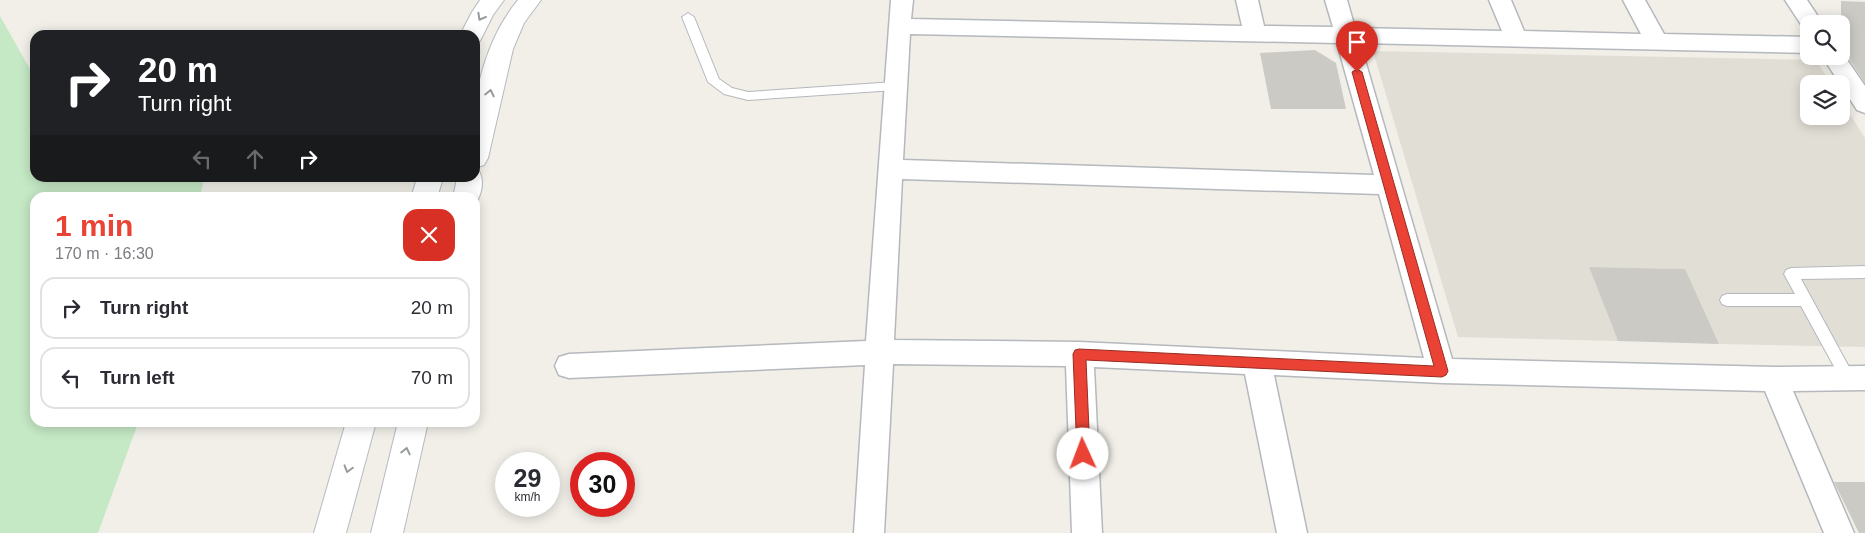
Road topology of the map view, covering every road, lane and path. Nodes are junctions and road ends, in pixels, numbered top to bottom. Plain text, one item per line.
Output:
1 (493, 0) edge
2 (530, 0) edge
3 (902, 0) edge
4 (1247, 0) edge
5 (1336, 0) edge
6 (1500, 0) edge
7 (1634, 0) edge
8 (1796, 0) edge
9 (1806, 15) edge
10 (688, 17) dead end
11 (899, 26) junction
12 (475, 30) edge
13 (1255, 33) junction
14 (1346, 35) junction
15 (1516, 38) junction
16 (1657, 42) junction
17 (1800, 45) edge
18 (1839, 65) edge
19 (895, 86) junction
20 (1865, 104) edge
21 (480, 137) edge
22 (890, 169) junction
23 (1389, 185) junction
24 (1865, 272) edge
25 (1727, 300) dead end
26 (1803, 300) junction
27 (881, 352) junction
28 (1079, 354) junction
29 (1257, 362) junction
30 (569, 366) dead end
31 (1442, 371) junction
32 (1856, 378) edge
33 (1774, 379) junction
34 (360, 427) edge
35 (412, 427) edge
36 (330, 533) edge
37 (387, 533) edge
38 (869, 533) edge
39 (1087, 533) edge
40 (1292, 533) edge
41 (1839, 533) edge

1 -> 12 main road
21 -> 2 main road
3 - 11 street
4 - 13 street
5 - 14 street
6 - 15 street
7 - 16 street
8 - 9 street
10 - 19 lane
11 - 13 street
11 - 19 street
13 - 14 street
14 - 15 street
14 - 23 street
15 - 16 street
16 - 17 street
18 - 20 street
19 - 22 street
22 - 23 street
22 - 27 street
23 - 31 street
24 - 26 lane
25 - 26 lane
26 - 32 lane
27 - 28 street
27 - 30 street
27 - 38 street
28 - 29 street
28 - 39 street
29 - 31 street
29 - 40 street
31 - 33 street
32 - 33 street
33 - 41 street
34 -> 36 main road
37 -> 35 main road

